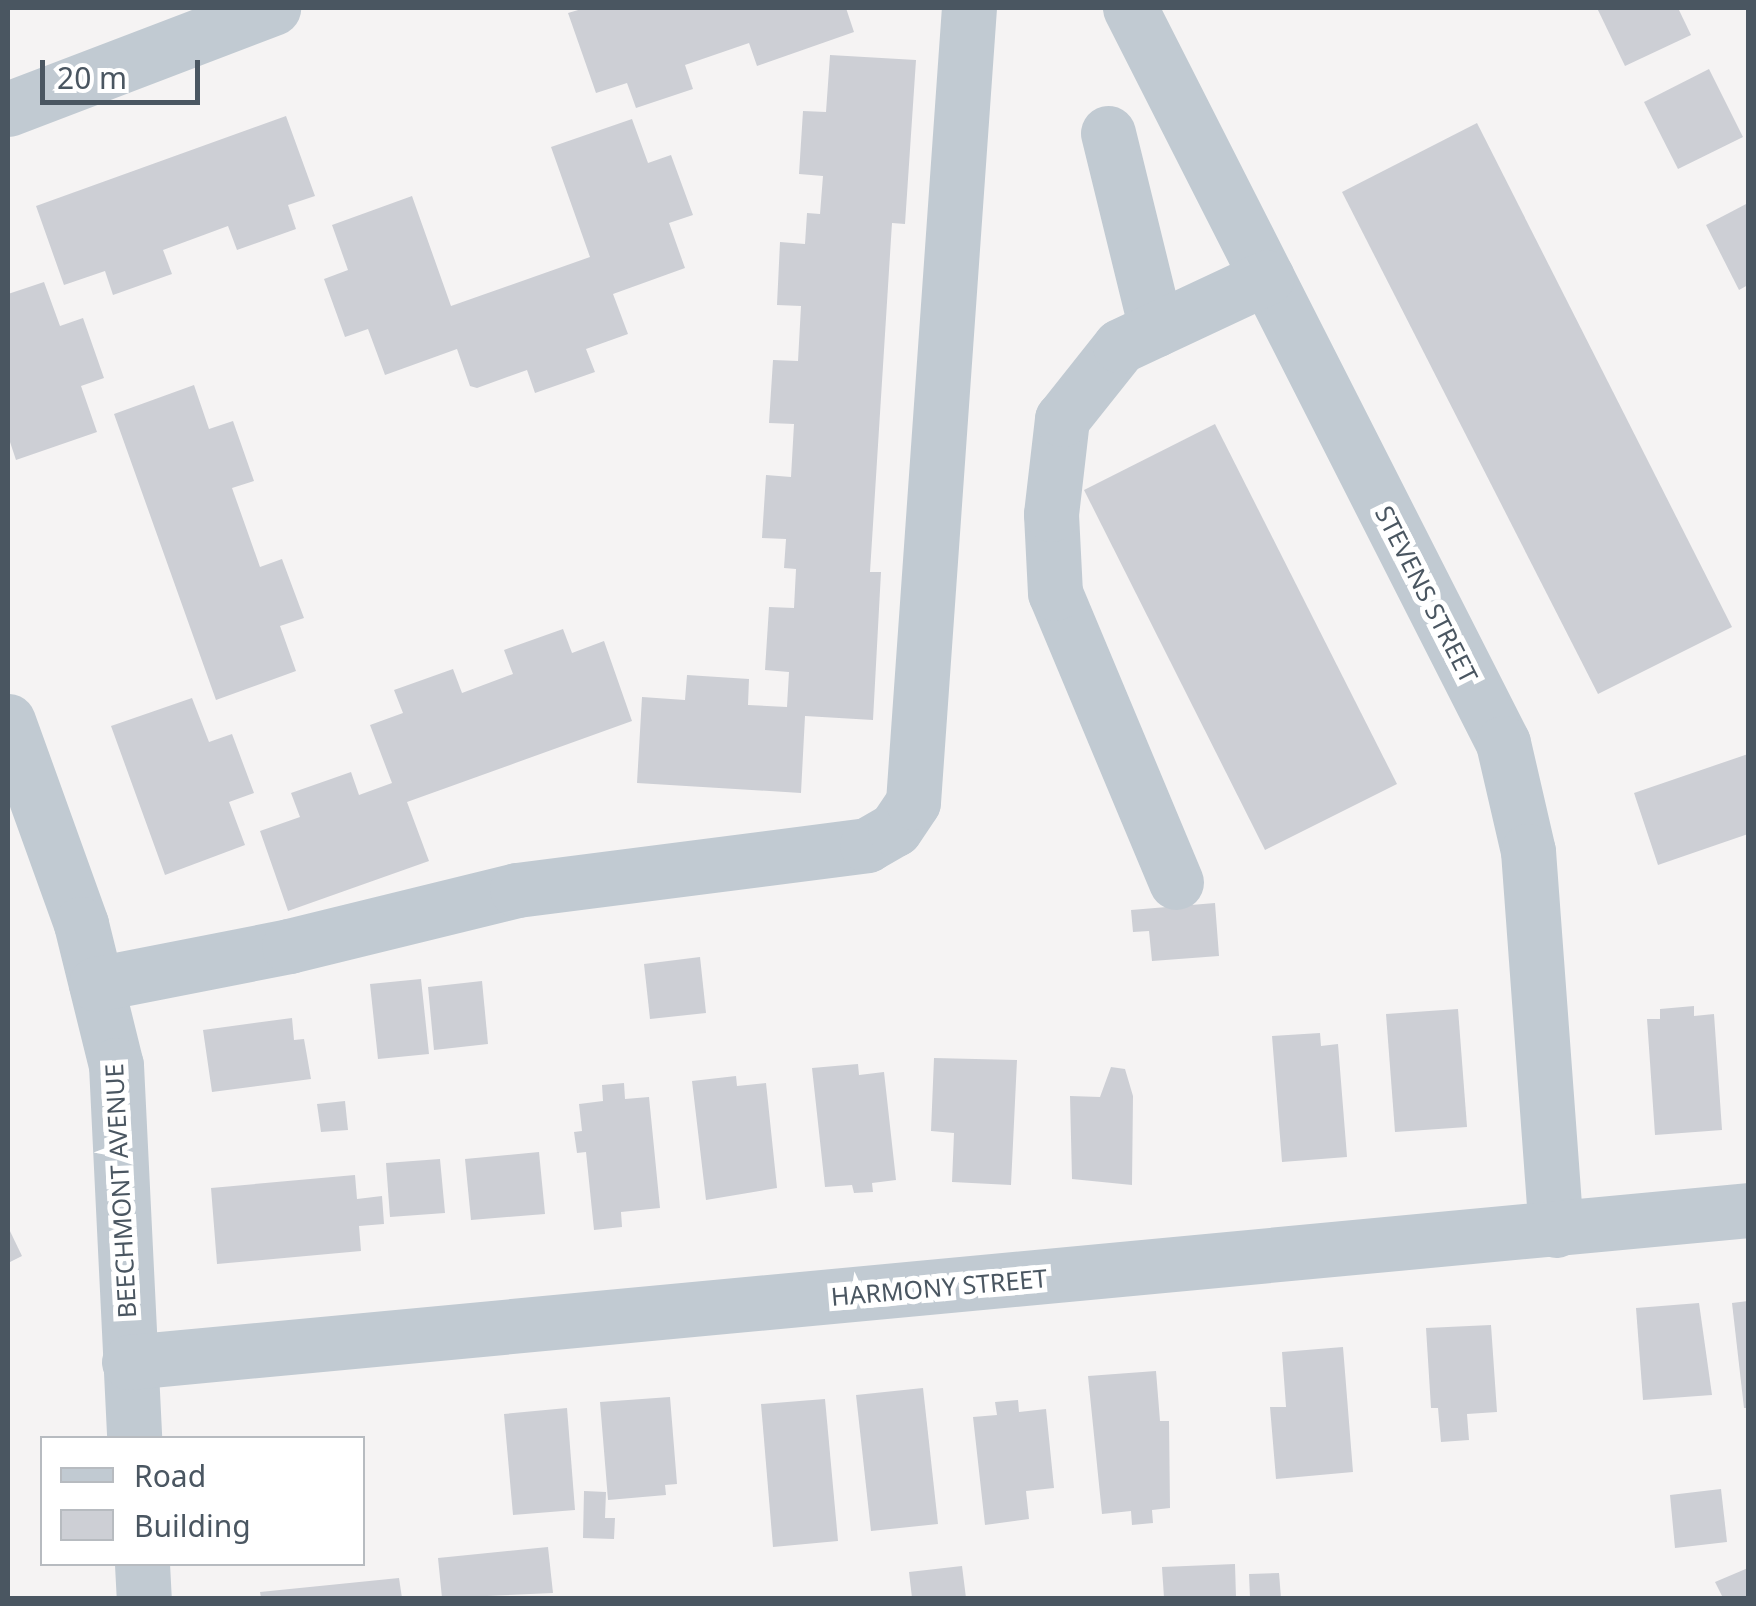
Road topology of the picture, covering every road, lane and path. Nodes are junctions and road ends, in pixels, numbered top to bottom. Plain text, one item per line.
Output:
1 (273, 8) edge
2 (969, 8) edge
3 (1130, 8) edge
4 (8, 108) edge
5 (1108, 133) dead end
6 (1267, 277) junction
7 (1156, 330) junction
8 (8, 720) edge
9 (1176, 882) dead end
10 (96, 984) junction
11 (1748, 1210) edge
12 (1556, 1230) junction
13 (130, 1362) junction
14 (134, 1436) edge
15 (142, 1566) edge
16 (144, 1598) edge

1 - 4 street
2 - 10 street
3 - 6 street, STEVENS STREET
5 - 7 street
6 - 7 street
6 - 12 street, STEVENS STREET
7 - 9 street
8 - 10 street, BEECHMONT AVENUE
10 - 13 street, BEECHMONT AVENUE
11 - 12 street, HARMONY STREET
12 - 13 street, HARMONY STREET
13 - 14 street, BEECHMONT AVENUE
15 - 16 street

